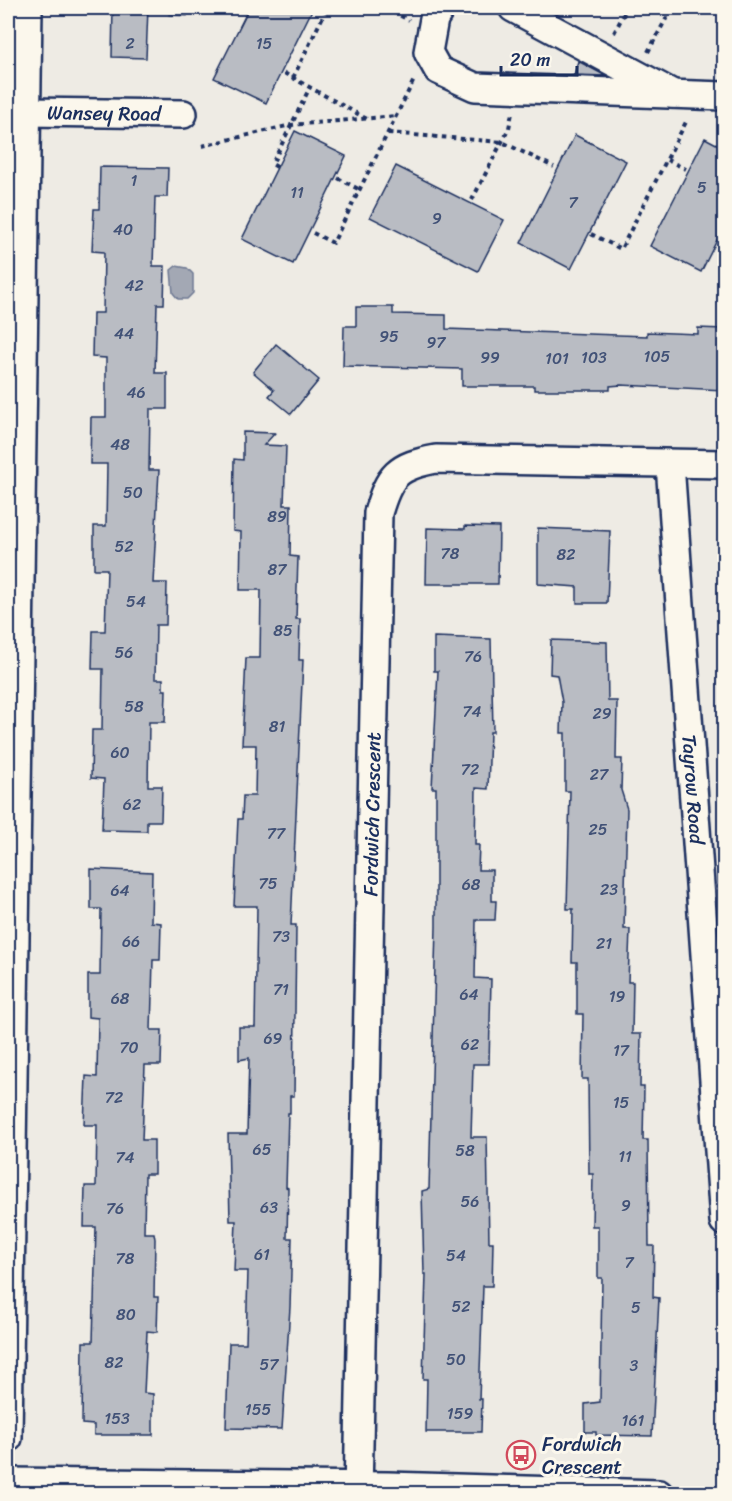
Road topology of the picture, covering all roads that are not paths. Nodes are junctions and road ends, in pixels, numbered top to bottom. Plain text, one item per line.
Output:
1 (27, 8) edge
2 (441, 8) edge
3 (513, 8) edge
4 (685, 96) junction
5 (724, 96) edge
6 (26, 112) junction
7 (183, 114) dead end
8 (670, 464) junction
9 (724, 464) edge
10 (13, 689) edge
11 (724, 1221) edge
12 (8, 1437) edge
13 (8, 1482) edge
14 (358, 1490) edge
15 (659, 1494) edge

1 - 6 street
2 - 4 street
3 - 4 street
4 - 5 street
6 - 7 street, Wansey Road
6 - 10 street
8 - 9 street, Fordwich Crescent
8 - 11 street, Tayrow Road
8 - 14 street, Fordwich Crescent
10 - 12 street
13 - 14 street
14 - 15 street

